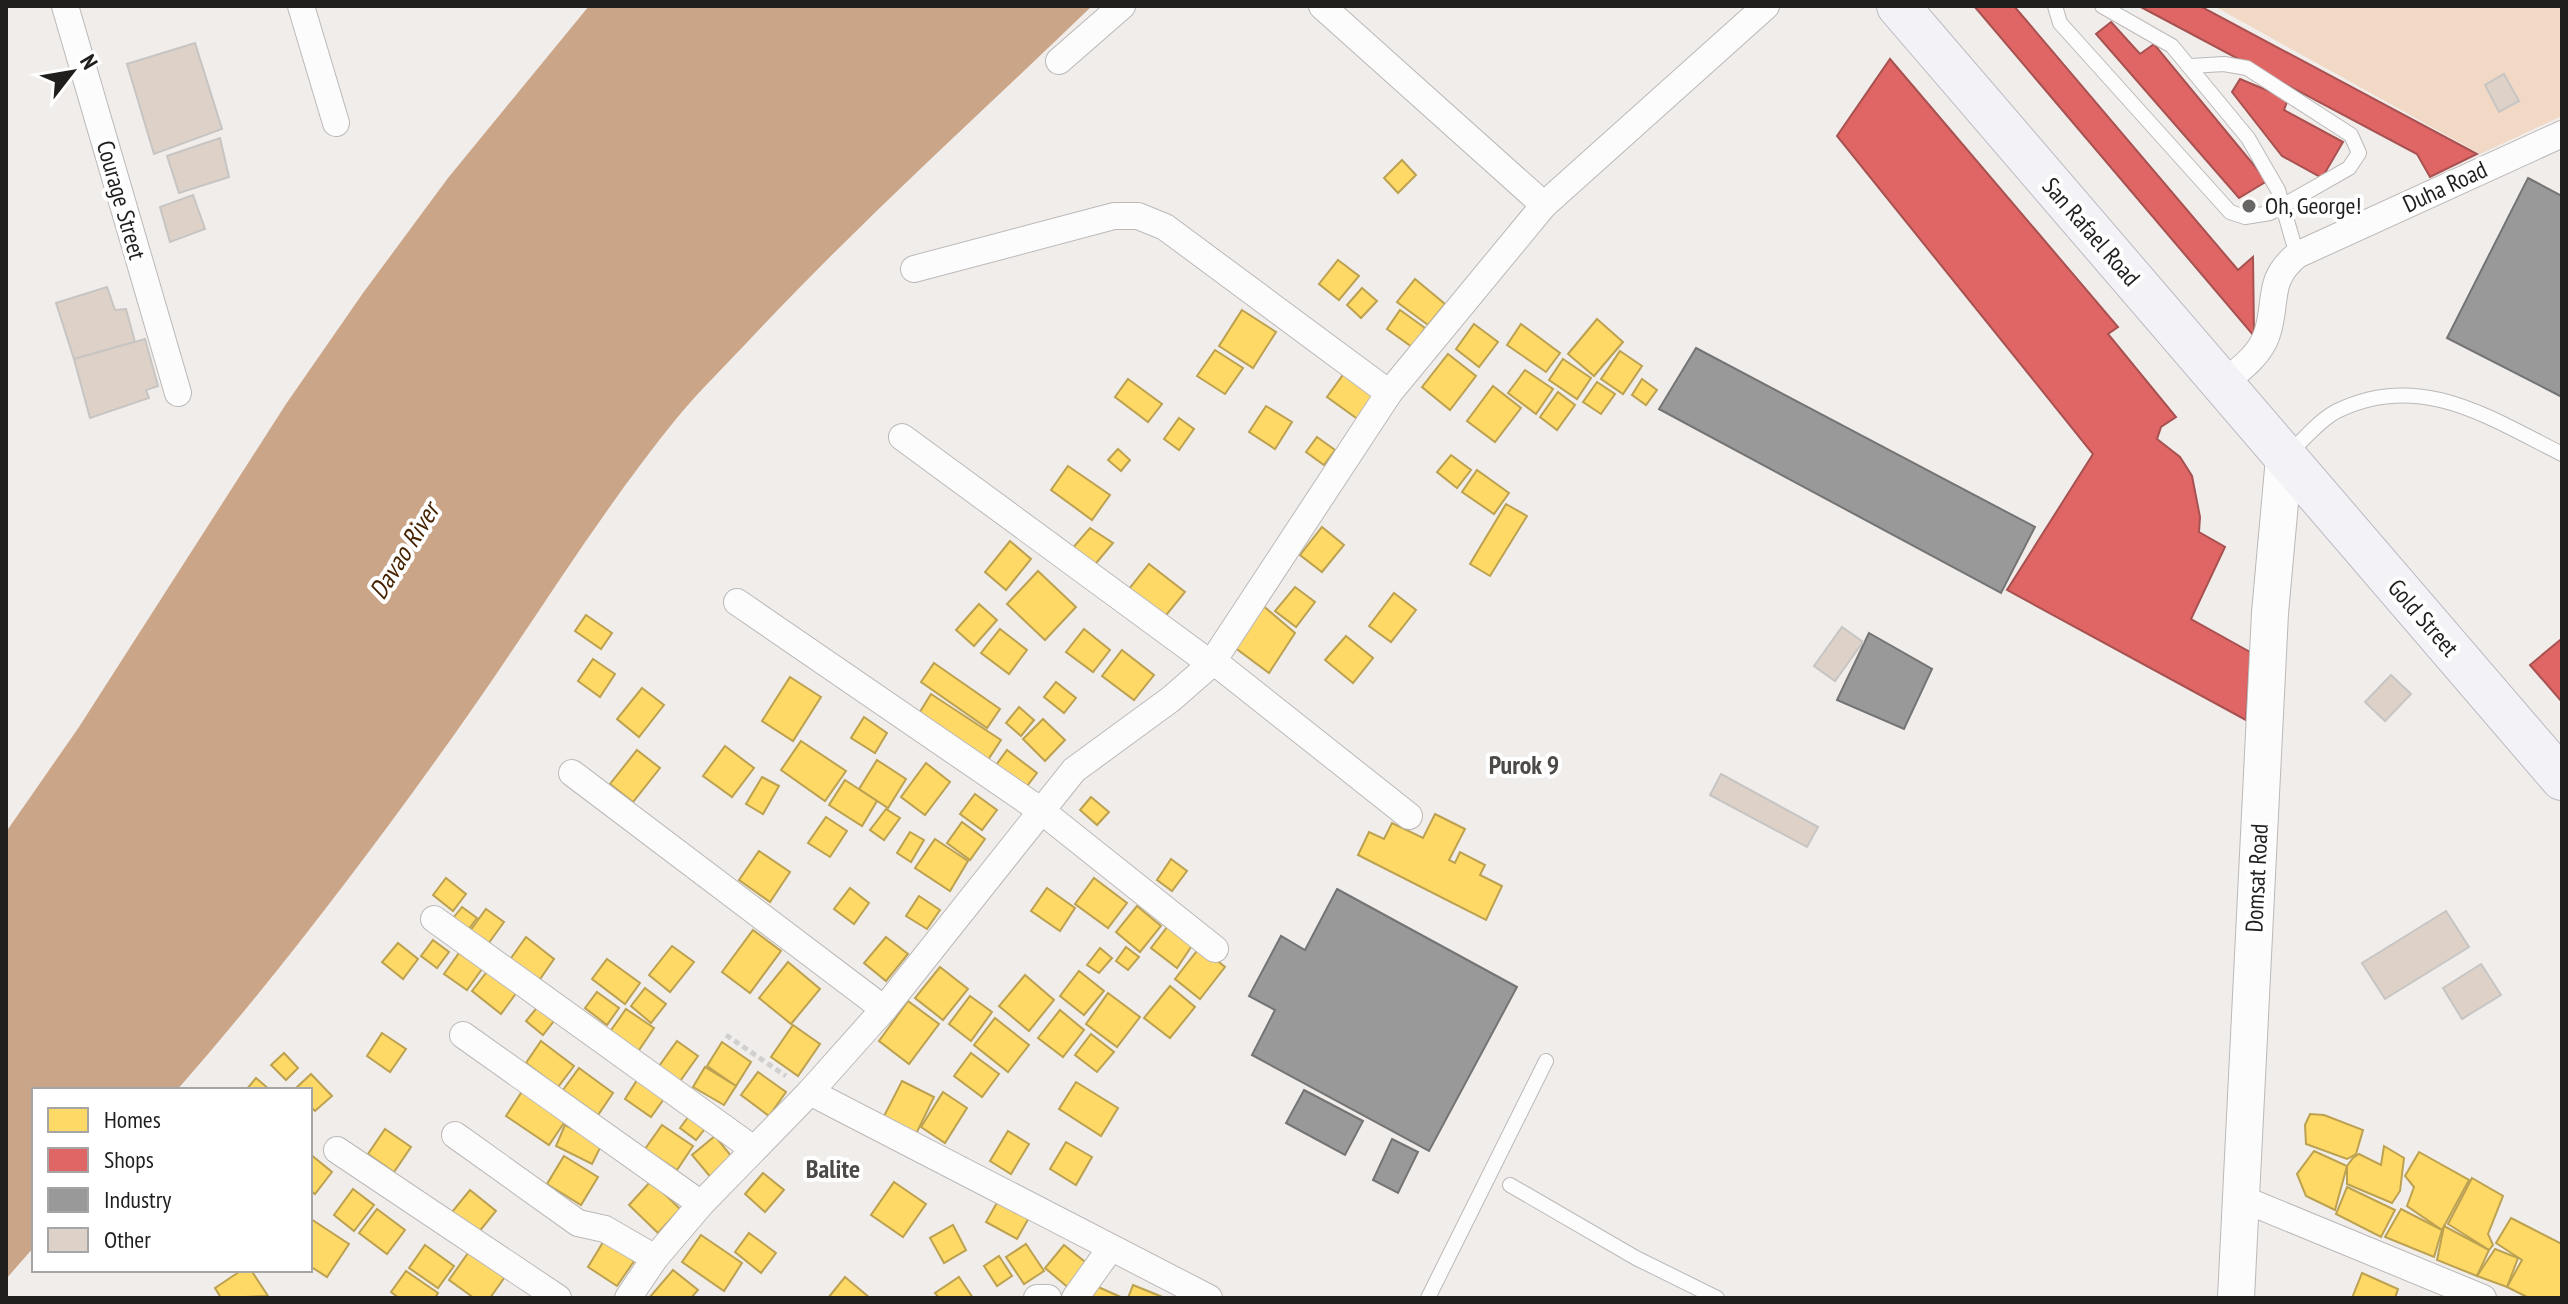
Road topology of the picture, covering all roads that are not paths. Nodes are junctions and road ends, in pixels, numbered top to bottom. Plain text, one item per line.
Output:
1 (65, 6) edge
2 (301, 6) edge
3 (1122, 6) edge
4 (1322, 6) edge
5 (1766, 6) edge
6 (1898, 6) edge
7 (2055, 6) edge
8 (2102, 6) edge
9 (1059, 61) dead end
10 (2191, 66) junction
11 (336, 123) dead end
12 (2562, 134) edge
13 (1544, 205) junction
14 (2285, 207) junction
15 (2297, 255) junction
16 (914, 269) dead end
17 (2221, 385) junction
18 (178, 393) dead end
19 (1389, 393) junction
20 (902, 437) dead end
21 (2562, 454) edge
22 (2284, 458) junction
23 (737, 602) dead end
24 (1211, 664) junction
25 (2558, 765) edge
26 (572, 773) dead end
27 (1043, 812) junction
28 (1409, 816) dead end
29 (434, 919) dead end
30 (1215, 949) dead end
31 (884, 1009) junction
32 (463, 1035) dead end
33 (1546, 1061) dead end
34 (810, 1092) junction
35 (455, 1135) dead end
36 (752, 1148) junction
37 (337, 1150) dead end
38 (1510, 1185) dead end
39 (2243, 1199) junction
40 (701, 1204) junction
41 (1110, 1249) junction
42 (655, 1258) junction
43 (558, 1298) edge
44 (628, 1298) edge
45 (1037, 1298) edge
46 (1048, 1298) edge
47 (1075, 1298) edge
48 (1209, 1298) edge
49 (1428, 1298) edge
50 (1717, 1298) edge
51 (2236, 1298) edge
52 (2483, 1298) edge

1 - 18 street, Courage Street
2 - 11 street
3 - 9 street
4 - 13 street
5 - 13 street
6 - 17 main road, San Rafael Road
7 - 14 lane
8 - 10 lane
10 - 14 lane
10 - 14 lane
12 - 15 street, Duha Road
13 - 19 street
14 - 15 lane
15 - 17 street, Duha Road
16 - 19 street
17 - 22 main road, San Rafael Road
19 - 24 street
20 - 24 street
21 - 22 lane
22 - 25 main road, Gold Street
22 - 39 street, Domsat Road
23 - 27 street
24 - 27 street
24 - 28 street
26 - 31 street
27 - 30 street
27 - 31 street
29 - 36 street
31 - 34 street
32 - 40 street
33 - 49 lane
34 - 36 street
34 - 41 street
35 - 42 street
36 - 40 street
37 - 43 street
38 - 50 lane
39 - 51 street, Domsat Road
39 - 52 street
40 - 42 street
41 - 47 street
41 - 48 street
42 - 44 street
45 - 46 street

